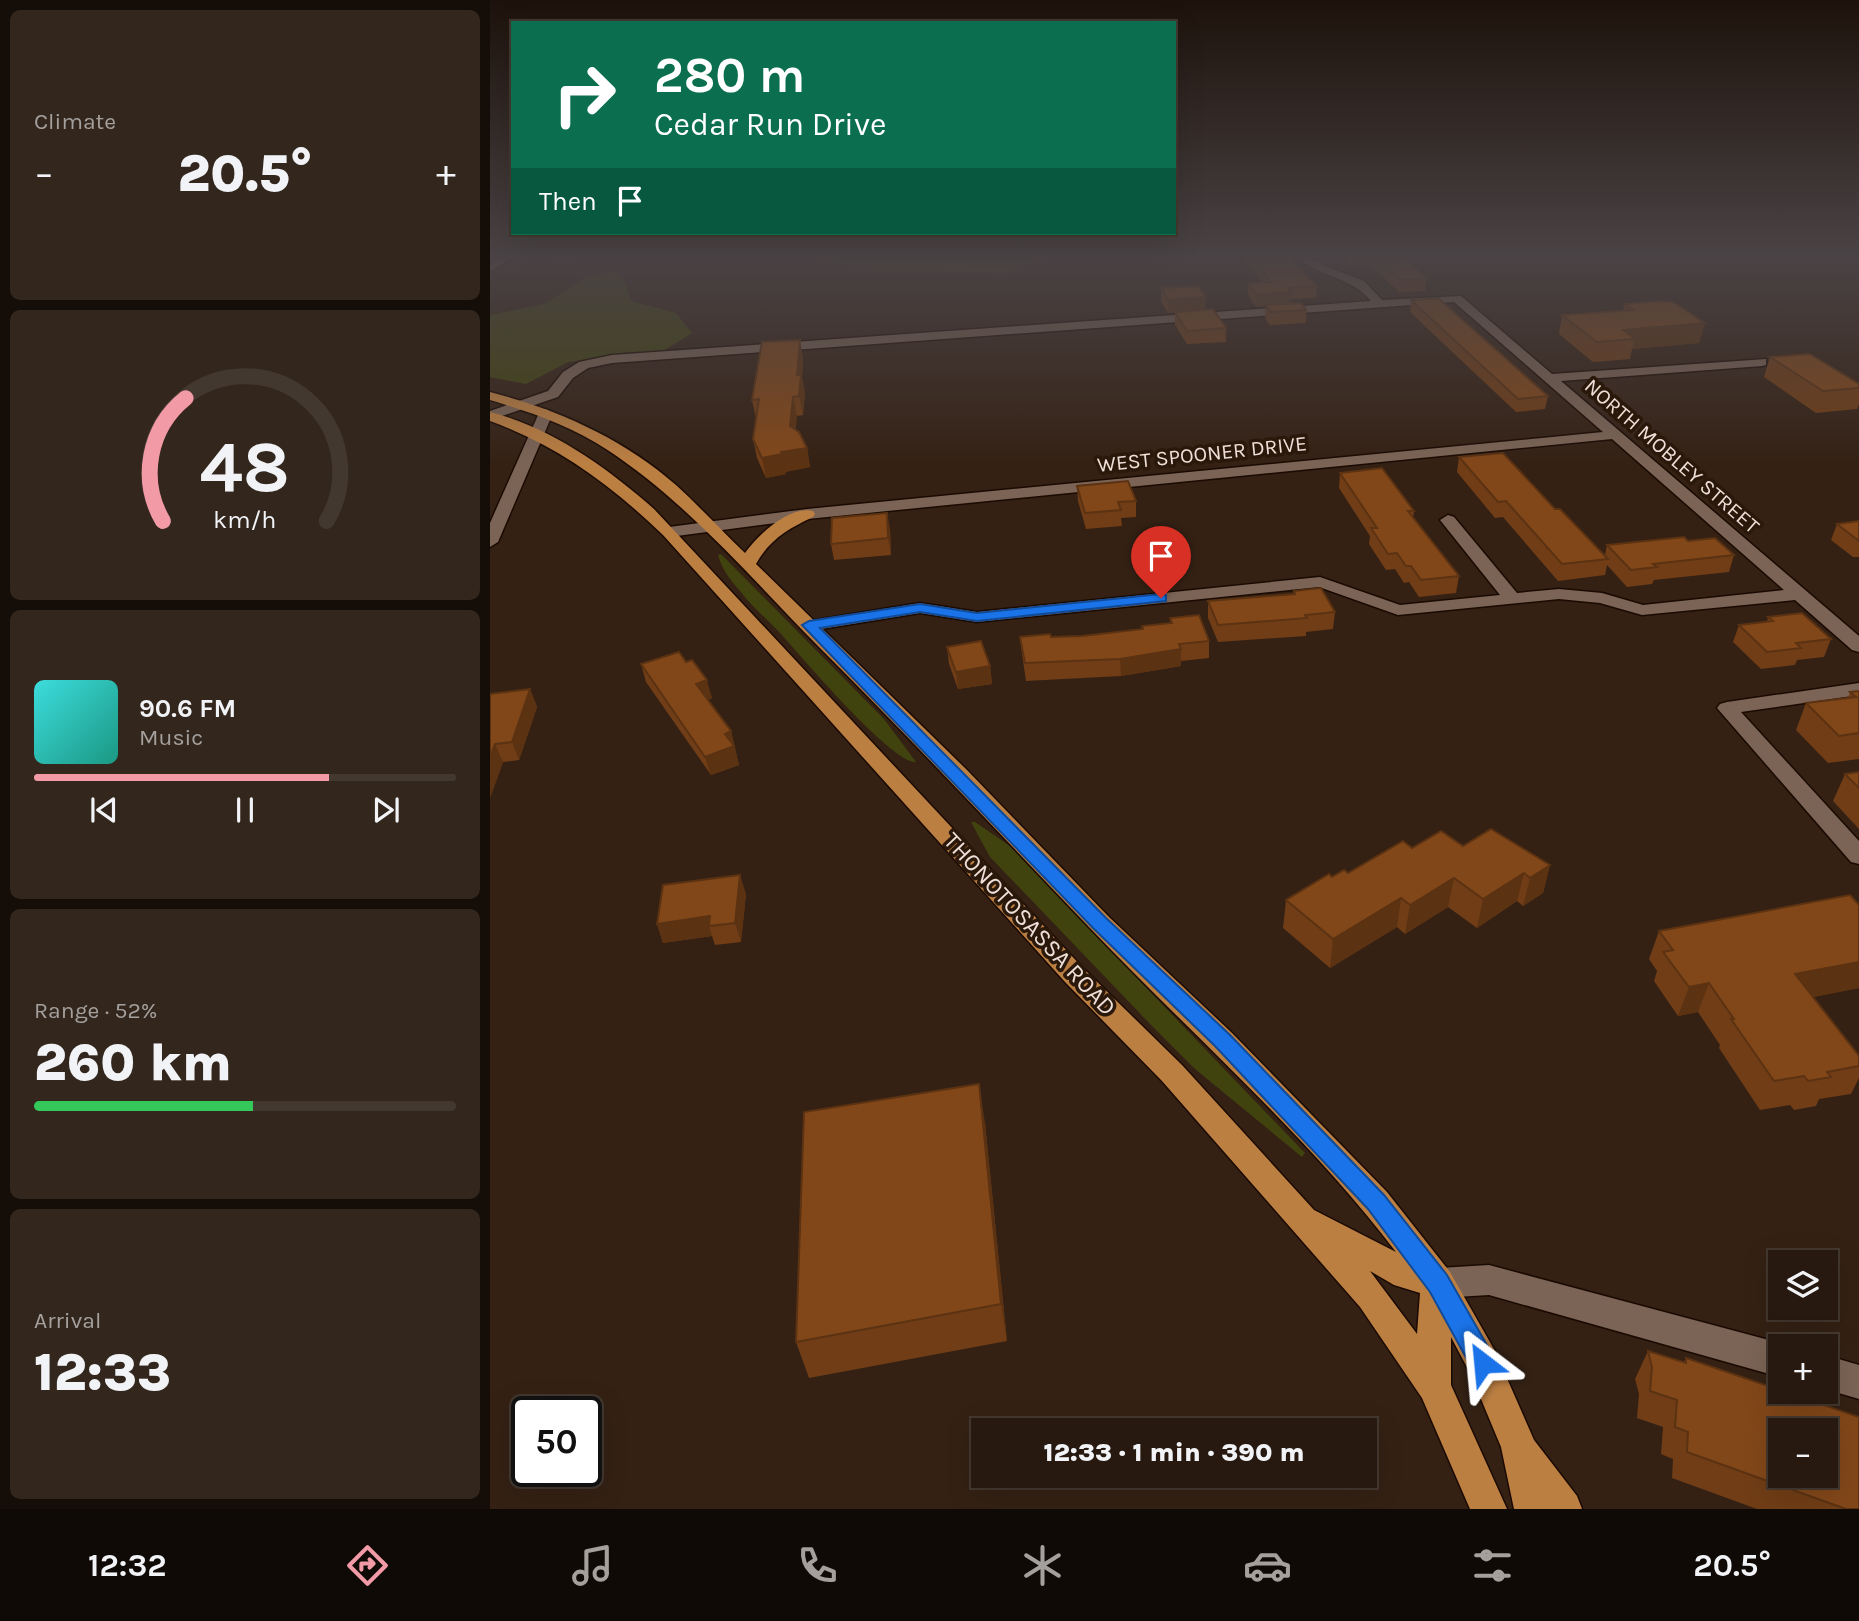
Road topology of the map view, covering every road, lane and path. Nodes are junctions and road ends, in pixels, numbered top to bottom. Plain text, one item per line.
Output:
1 (1082, 324) edge
2 (1487, 324) edge
3 (1762, 362) dead end
4 (1549, 378) junction
5 (490, 396) edge
6 (521, 405) junction
7 (547, 413) junction
8 (490, 416) edge
9 (538, 435) junction
10 (1614, 435) junction
11 (807, 514) junction
12 (1448, 520) dead end
13 (710, 525) junction
14 (669, 532) junction
15 (490, 542) edge
16 (748, 564) junction
17 (1799, 594) junction
18 (1512, 599) junction
19 (809, 625) junction
20 (1859, 646) edge
21 (1859, 689) edge
22 (1859, 856) edge
23 (1298, 1214) junction
24 (1439, 1283) junction
25 (1768, 1357) edge
26 (1838, 1376) edge
27 (1859, 1382) edge
28 (1434, 1386) junction
29 (1519, 1447) junction
30 (1489, 1509) edge
31 (1532, 1509) edge
32 (1564, 1509) edge

1 - 6 street
2 - 4 street, NORTH MOBLEY STREET
3 - 4 street
4 - 10 street, NORTH MOBLEY STREET
5 - 6 main road, THONOTOSASSA ROAD
6 - 7 main road, THONOTOSASSA ROAD
6 - 8 street
7 - 9 street
7 - 13 main road, THONOTOSASSA ROAD
8 - 9 main road, THONOTOSASSA ROAD
9 - 14 main road, THONOTOSASSA ROAD
9 - 15 street
10 - 11 street, WEST SPOONER DRIVE
10 - 17 street, NORTH MOBLEY STREET
11 - 13 street, WEST SPOONER DRIVE
11 - 16 main road
12 - 18 street
13 - 14 street, WEST SPOONER DRIVE
13 - 16 main road, THONOTOSASSA ROAD
14 - 23 main road, THONOTOSASSA ROAD
16 - 19 main road, THONOTOSASSA ROAD
17 - 18 street
17 - 20 street, NORTH MOBLEY STREET
18 - 19 street
19 - 24 main road, THONOTOSASSA ROAD
21 - 22 street
23 - 24 main road
23 - 28 main road, THONOTOSASSA ROAD
24 - 25 street
24 - 28 main road
24 - 29 main road, THONOTOSASSA ROAD
26 - 27 street
28 - 30 main road, THONOTOSASSA ROAD
29 - 31 main road, THONOTOSASSA ROAD
29 - 32 main road

